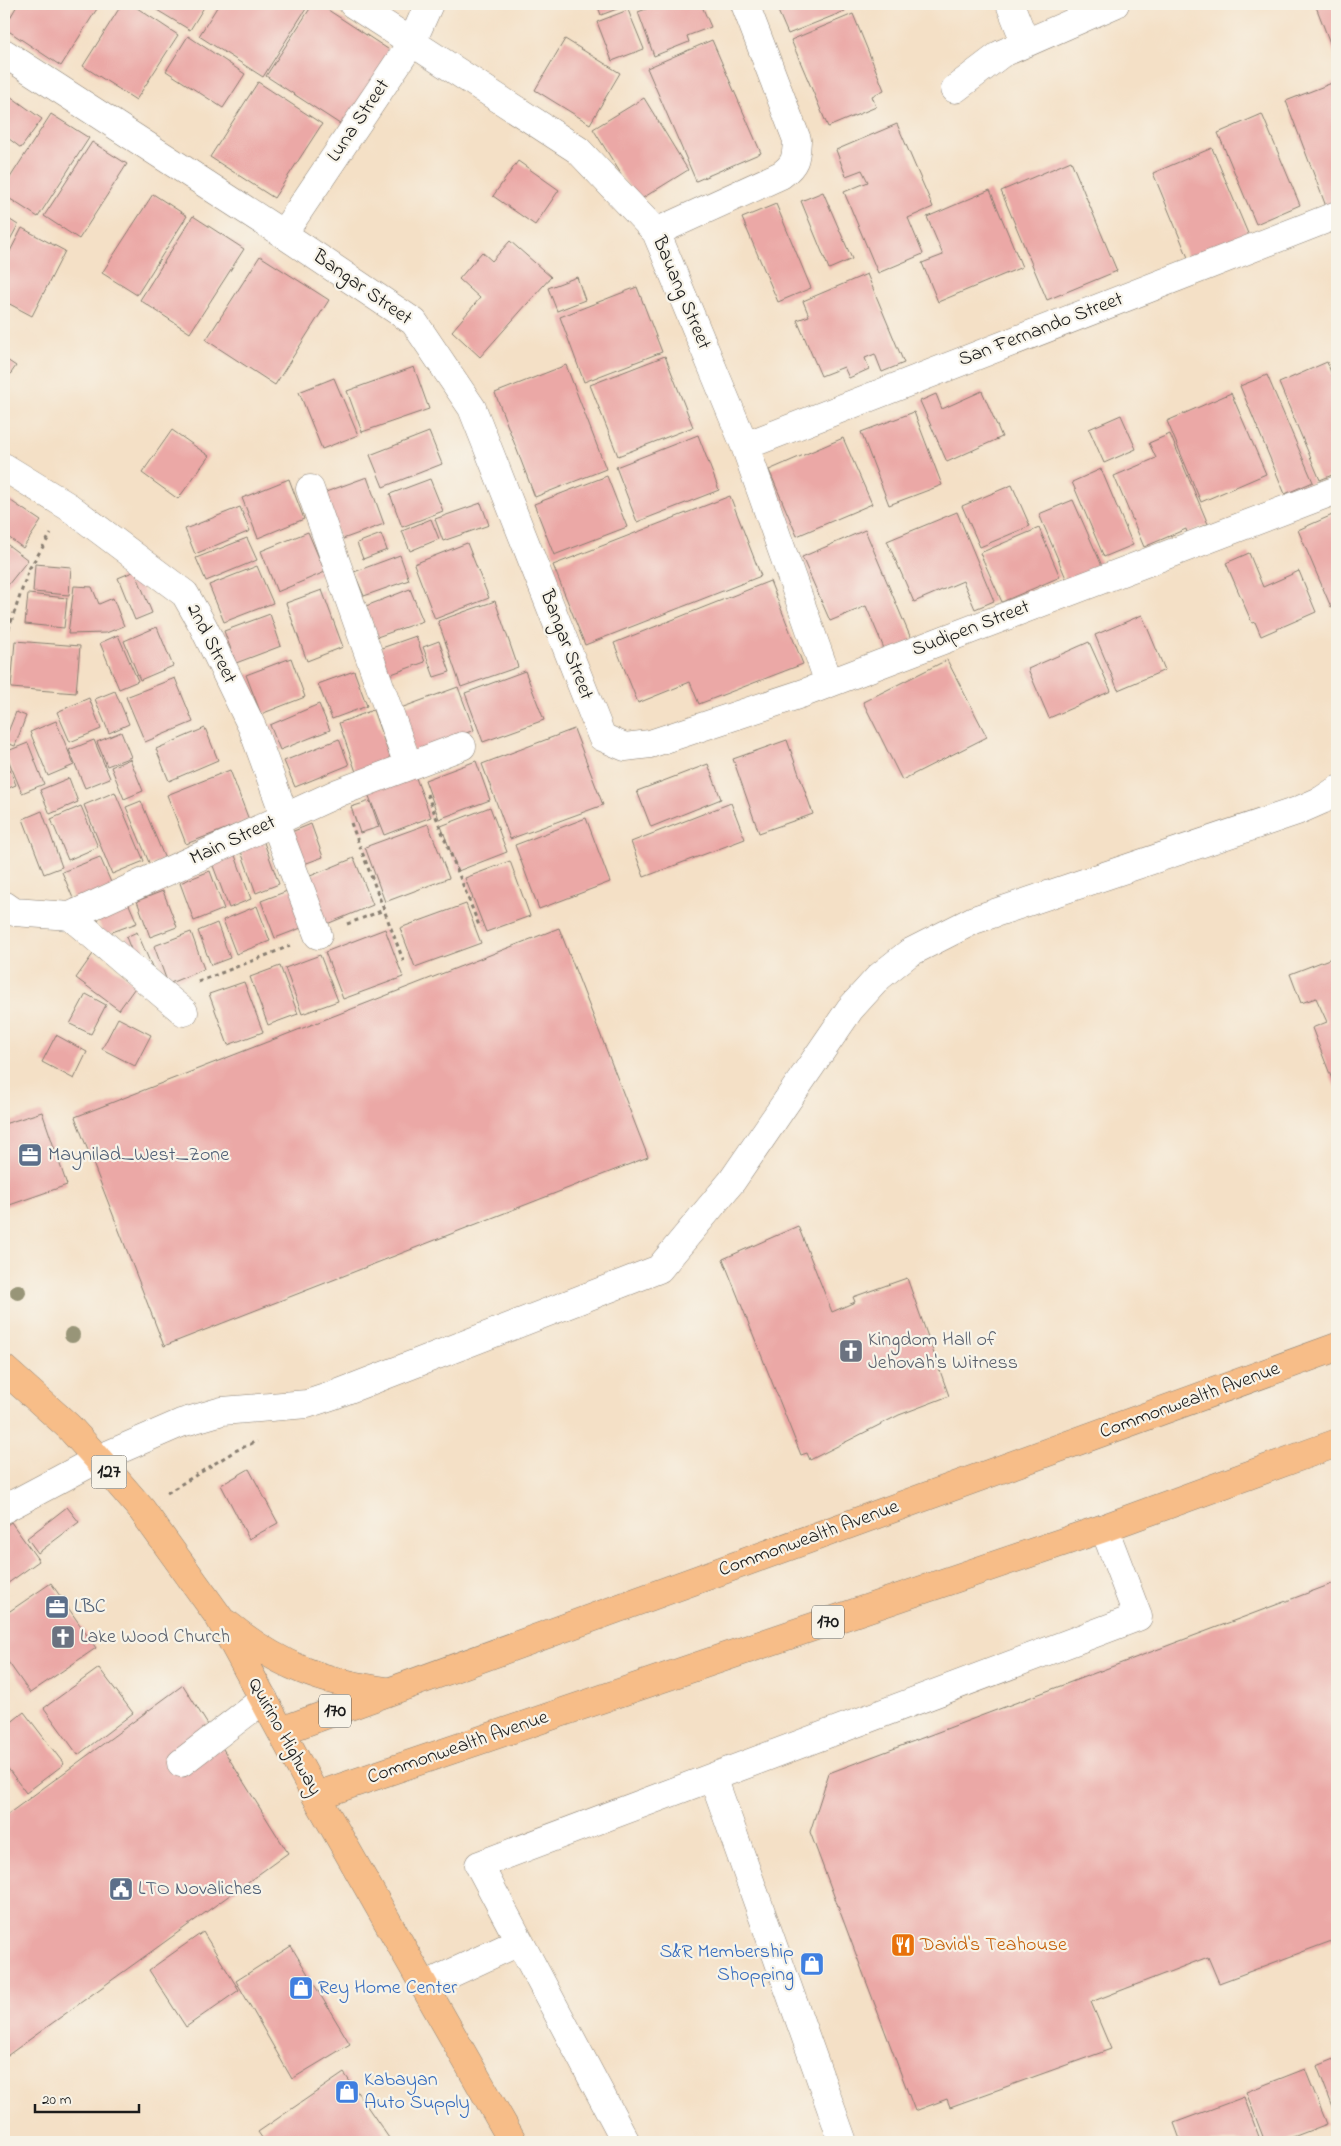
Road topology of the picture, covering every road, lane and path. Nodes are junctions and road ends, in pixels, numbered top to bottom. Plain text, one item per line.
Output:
1 (353, 4) edge
2 (429, 4) edge
3 (745, 4) edge
4 (1010, 4) edge
5 (1115, 4) edge
6 (412, 42) junction
7 (1025, 42) junction
8 (4, 54) edge
9 (955, 89) dead end
10 (1337, 215) edge
11 (656, 232) junction
12 (283, 234) junction
13 (745, 446) junction
14 (4, 467) edge
15 (310, 489) dead end
16 (1337, 490) edge
17 (68, 507) junction
18 (4, 653) edge
19 (829, 683) junction
20 (602, 737) joint
21 (462, 746) dead end
22 (411, 764) junction
23 (1337, 790) edge
24 (340, 792) junction
25 (280, 820) junction
26 (4, 904) edge
27 (384, 910) junction
28 (70, 916) junction
29 (480, 928) dead end
30 (318, 935) junction
31 (405, 965) dead end
32 (174, 1004) joint
33 (1337, 1347) edge
34 (4, 1369) edge
35 (258, 1441) dead end
36 (1337, 1443) edge
37 (98, 1459) junction
38 (184, 1481) dead end
39 (4, 1510) edge
40 (1104, 1528) junction
41 (218, 1617) junction
42 (389, 1691) junction
43 (264, 1699) junction
44 (281, 1731) junction
45 (181, 1763) dead end
46 (713, 1777) junction
47 (316, 1796) junction
48 (520, 1942) junction
49 (424, 1986) junction
50 (513, 2142) edge
51 (626, 2142) edge
52 (843, 2142) edge

1 - 6 street, Bauang Street
2 - 6 street, Luna Street
3 - 11 street
4 - 7 street
5 - 7 street
6 - 11 street, Bauang Street
6 - 12 street, Luna Street
7 - 9 street
8 - 12 street, Bangar Street
10 - 13 street, San Fernando Street
11 - 13 street, Bauang Street
12 - 20 street, Bangar Street
13 - 19 street, Bauang Street
14 - 17 street, 2nd Street
15 - 22 street
16 - 19 street, Sudipen Street
17 - 18 path
17 - 25 street, 2nd Street
19 - 20 street, Sudipen Street
21 - 22 street, Main Street
22 - 24 street, Main Street
22 - 29 path
23 - 37 street
24 - 25 street, Main Street
24 - 27 path
25 - 28 street, Main Street
25 - 30 street, 2nd Street
26 - 28 street, Main Street
27 - 30 path
27 - 31 path
28 - 32 street
30 - 32 path
33 - 42 main road, Commonwealth Avenue / 170
34 - 37 main road, Quirino Highway / 127
35 - 38 path
36 - 40 main road, Commonwealth Avenue / 170
37 - 39 street
37 - 41 main road, Quirino Highway / 127
40 - 46 street
40 - 47 main road, Commonwealth Avenue / 170
41 - 42 main road
41 - 43 main road, Quirino Highway / 127
42 - 44 main road, Commonwealth Avenue / 170
43 - 44 main road, Quirino Highway / 127
43 - 45 street
44 - 47 main road, Quirino Highway / 127
46 - 48 street
46 - 52 street
47 - 49 main road, Quirino Highway / 127
48 - 49 street
48 - 51 street
49 - 50 main road, Quirino Highway / 127

